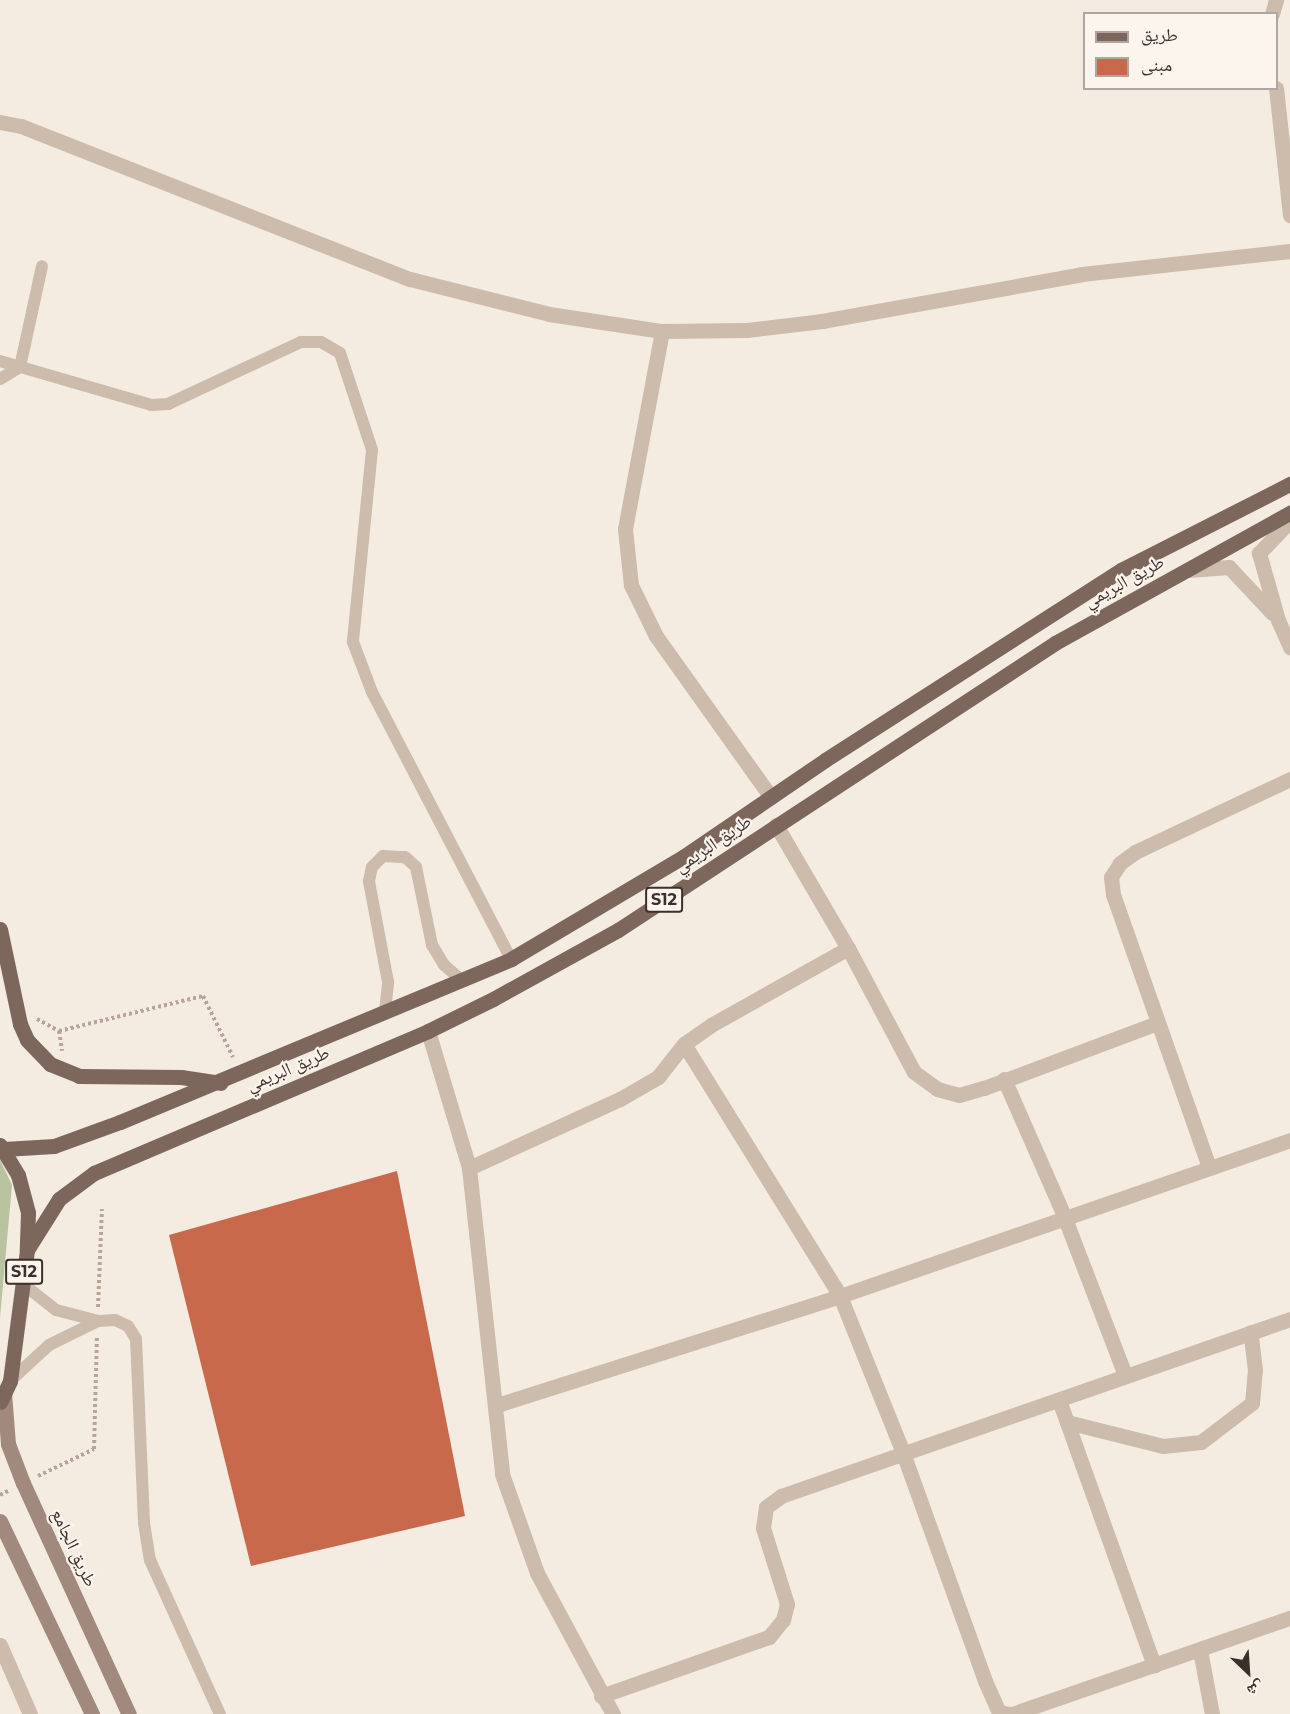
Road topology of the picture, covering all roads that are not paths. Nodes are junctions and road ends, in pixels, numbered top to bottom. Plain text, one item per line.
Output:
1 (1276, 90) edge
2 (0, 122) edge
3 (1290, 215) edge
4 (1290, 250) edge
5 (42, 266) dead end
6 (662, 331) junction
7 (0, 361) edge
8 (21, 367) junction
9 (0, 378) edge
10 (1287, 483) edge
11 (1290, 513) edge
12 (1290, 520) edge
13 (1182, 571) junction
14 (1278, 620) junction
15 (1290, 647) edge
16 (1290, 779) edge
17 (771, 797) junction
18 (776, 825) junction
19 (0, 929) edge
20 (848, 948) junction
21 (511, 958) junction
22 (461, 980) junction
23 (385, 1012) junction
24 (1157, 1023) junction
25 (428, 1030) junction
26 (684, 1044) junction
27 (1004, 1079) junction
28 (221, 1083) junction
29 (1290, 1140) edge
30 (2, 1147) edge
31 (1209, 1167) junction
32 (469, 1168) junction
33 (1064, 1216) junction
34 (27, 1250) junction
35 (23, 1284) junction
36 (840, 1296) junction
37 (1290, 1319) edge
38 (98, 1321) junction
39 (1250, 1332) junction
40 (1125, 1376) junction
41 (4, 1392) edge
42 (1059, 1400) junction
43 (497, 1405) junction
44 (1067, 1422) junction
45 (903, 1453) junction
46 (0, 1521) edge
47 (1290, 1618) edge
48 (0, 1645) edge
49 (1200, 1650) junction
50 (1154, 1666) junction
51 (601, 1696) junction
52 (30, 1714) edge
53 (92, 1714) edge
54 (129, 1714) edge
55 (220, 1714) edge
56 (613, 1714) edge
57 (1010, 1714) edge
58 (1212, 1714) edge

1 - 3 street
2 - 6 street
4 - 6 street
5 - 8 lane
6 - 17 street
7 - 8 lane
8 - 9 lane
8 - 21 lane
10 - 17 main road, طريق البريمي / S12
11 - 13 main road, طريق البريمي / S12
12 - 14 street
13 - 14 street
13 - 18 main road, طريق البريمي / S12
14 - 15 street
16 - 24 street
17 - 21 main road, طريق البريمي / S12
18 - 20 street
18 - 25 main road, طريق البريمي / S12
19 - 28 main road
20 - 26 street
20 - 27 street
21 - 22 main road, طريق البريمي / S12
22 - 23 main road, طريق البريمي / S12
22 - 23 lane
23 - 28 main road, طريق البريمي / S12
24 - 27 street
24 - 31 street
25 - 32 street
25 - 34 main road, طريق البريمي / S12
26 - 32 street
26 - 36 street
27 - 33 street
28 - 30 main road, طريق البريمي / S12
29 - 31 street
30 - 34 main road, S12
31 - 33 street
32 - 43 street
33 - 36 street
33 - 40 street
34 - 35 main road, S12
35 - 38 lane
35 - 41 main road, S12
36 - 43 street
36 - 45 street
37 - 39 street
38 - 41 lane
38 - 55 lane
39 - 40 street
39 - 44 street
40 - 42 street
41 - 54 main road, طريق الجامع
42 - 44 street
42 - 45 street
43 - 51 street
44 - 50 street
45 - 51 street
45 - 57 street
46 - 53 main road
47 - 49 street
48 - 52 street
49 - 50 street
49 - 58 street
50 - 57 street
51 - 56 street

